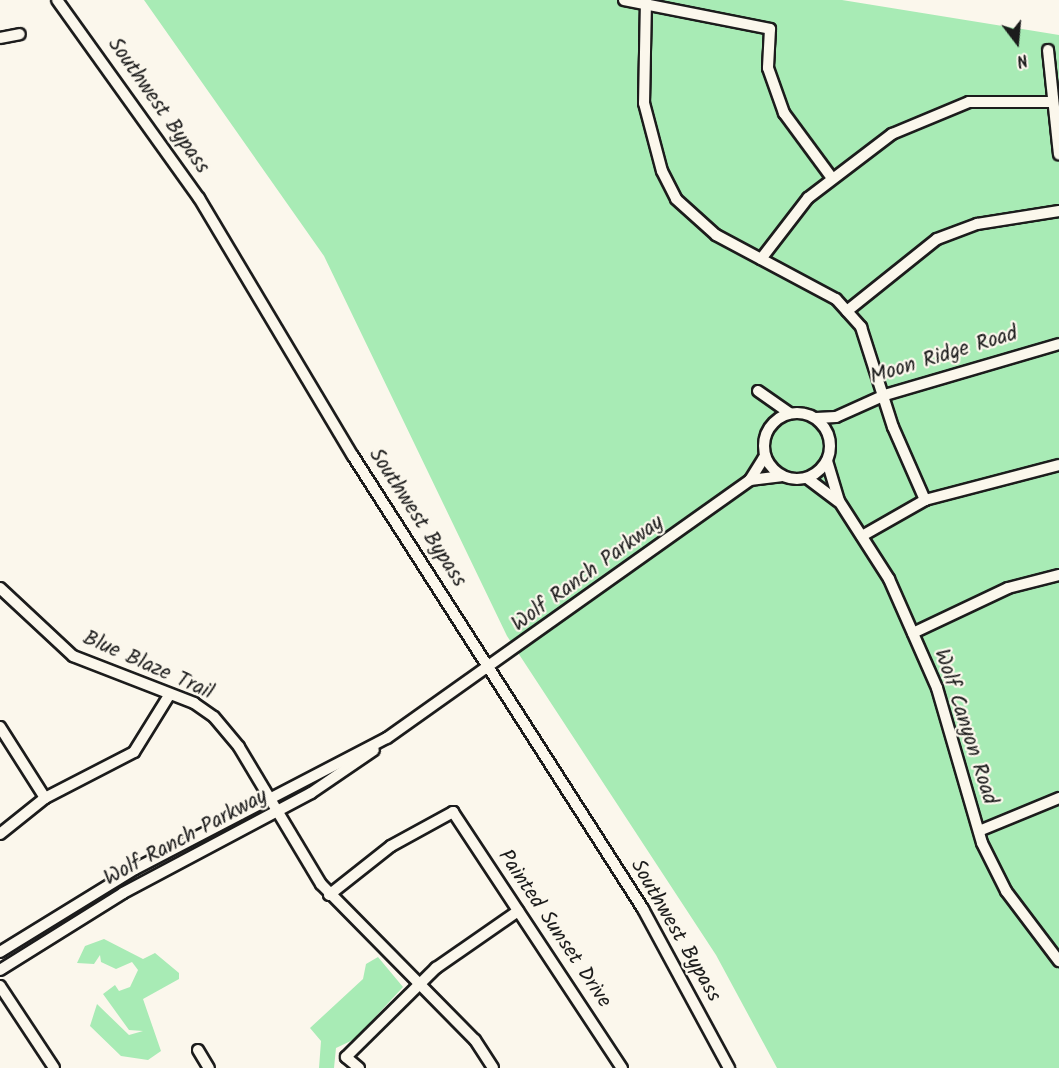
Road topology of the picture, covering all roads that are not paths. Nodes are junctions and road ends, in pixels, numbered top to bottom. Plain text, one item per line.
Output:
1 (57, 0) edge
2 (624, 0) edge
3 (645, 1) edge
4 (20, 34) dead end
5 (0, 38) edge
6 (1048, 50) dead end
7 (1053, 102) junction
8 (1059, 154) edge
9 (832, 178) junction
10 (1059, 211) edge
11 (761, 259) junction
12 (847, 311) junction
13 (1059, 344) edge
14 (758, 391) dead end
15 (885, 394) junction
16 (766, 401) junction
17 (790, 413) junction
18 (844, 414) junction
19 (816, 418) junction
20 (770, 427) junction
21 (830, 441) junction
22 (765, 456) junction
23 (827, 461) junction
24 (1059, 465) edge
25 (781, 476) junction
26 (807, 478) junction
27 (750, 480) junction
28 (925, 500) junction
29 (839, 501) junction
30 (862, 536) junction
31 (1059, 575) edge
32 (0, 588) edge
33 (913, 633) junction
34 (491, 669) junction
35 (170, 694) junction
36 (0, 727) edge
37 (387, 738) junction
38 (45, 798) junction
39 (1059, 798) edge
40 (270, 799) junction
41 (277, 812) junction
42 (979, 831) junction
43 (0, 834) edge
44 (329, 895) junction
45 (518, 911) junction
46 (0, 952) edge
47 (1059, 961) edge
48 (0, 970) edge
49 (419, 985) junction
50 (0, 986) edge
51 (198, 1050) dead end
52 (54, 1068) edge
53 (209, 1068) edge
54 (359, 1068) edge
55 (493, 1068) edge
56 (622, 1068) edge
57 (729, 1068) edge

1 - 34 street, Southwest Bypass
2 - 3 street
3 - 9 street
3 - 11 street
4 - 5 street
6 - 7 street
7 - 8 street
7 - 9 street
9 - 11 street
10 - 12 street
11 - 12 street
12 - 15 street
13 - 15 street, Moon Ridge Road
14 - 16 street
15 - 18 street, Moon Ridge Road
15 - 28 street
16 - 17 street
16 - 20 street
17 - 19 street
17 - 20 street
18 - 19 street, Moon Ridge Road
18 - 21 street
19 - 21 street
20 - 22 street
21 - 23 street
22 - 25 street
22 - 27 street, Wolf Ranch Parkway
23 - 26 street
23 - 29 street, Wolf Canyon Road
24 - 28 street
25 - 26 street
25 - 27 street, Wolf Ranch Parkway
26 - 29 street, Wolf Canyon Road
27 - 34 street, Wolf Ranch Parkway
28 - 30 street
29 - 30 street, Wolf Canyon Road
30 - 33 street, Wolf Canyon Road
31 - 33 street
32 - 35 street, Blue Blaze Trail
33 - 42 street, Wolf Canyon Road
34 - 37 street, Wolf Ranch Parkway
34 - 57 street, Southwest Bypass
35 - 38 street
35 - 40 street, Blue Blaze Trail
36 - 38 street
37 - 40 street, Wolf Ranch Parkway
37 - 41 street, Wolf Ranch Parkway
38 - 43 street
39 - 42 street
40 - 41 street, Blue Blaze Trail
40 - 46 street, Wolf Ranch Parkway
41 - 44 street, Blue Blaze Trail
41 - 48 street, Wolf Ranch Parkway
42 - 47 street, Wolf Canyon Road
44 - 45 street, Painted Sunset Drive
44 - 49 street, Blue Blaze Trail
45 - 49 street
45 - 56 street, Painted Sunset Drive
49 - 54 street
49 - 55 street, Blue Blaze Trail
50 - 52 street
51 - 53 street

